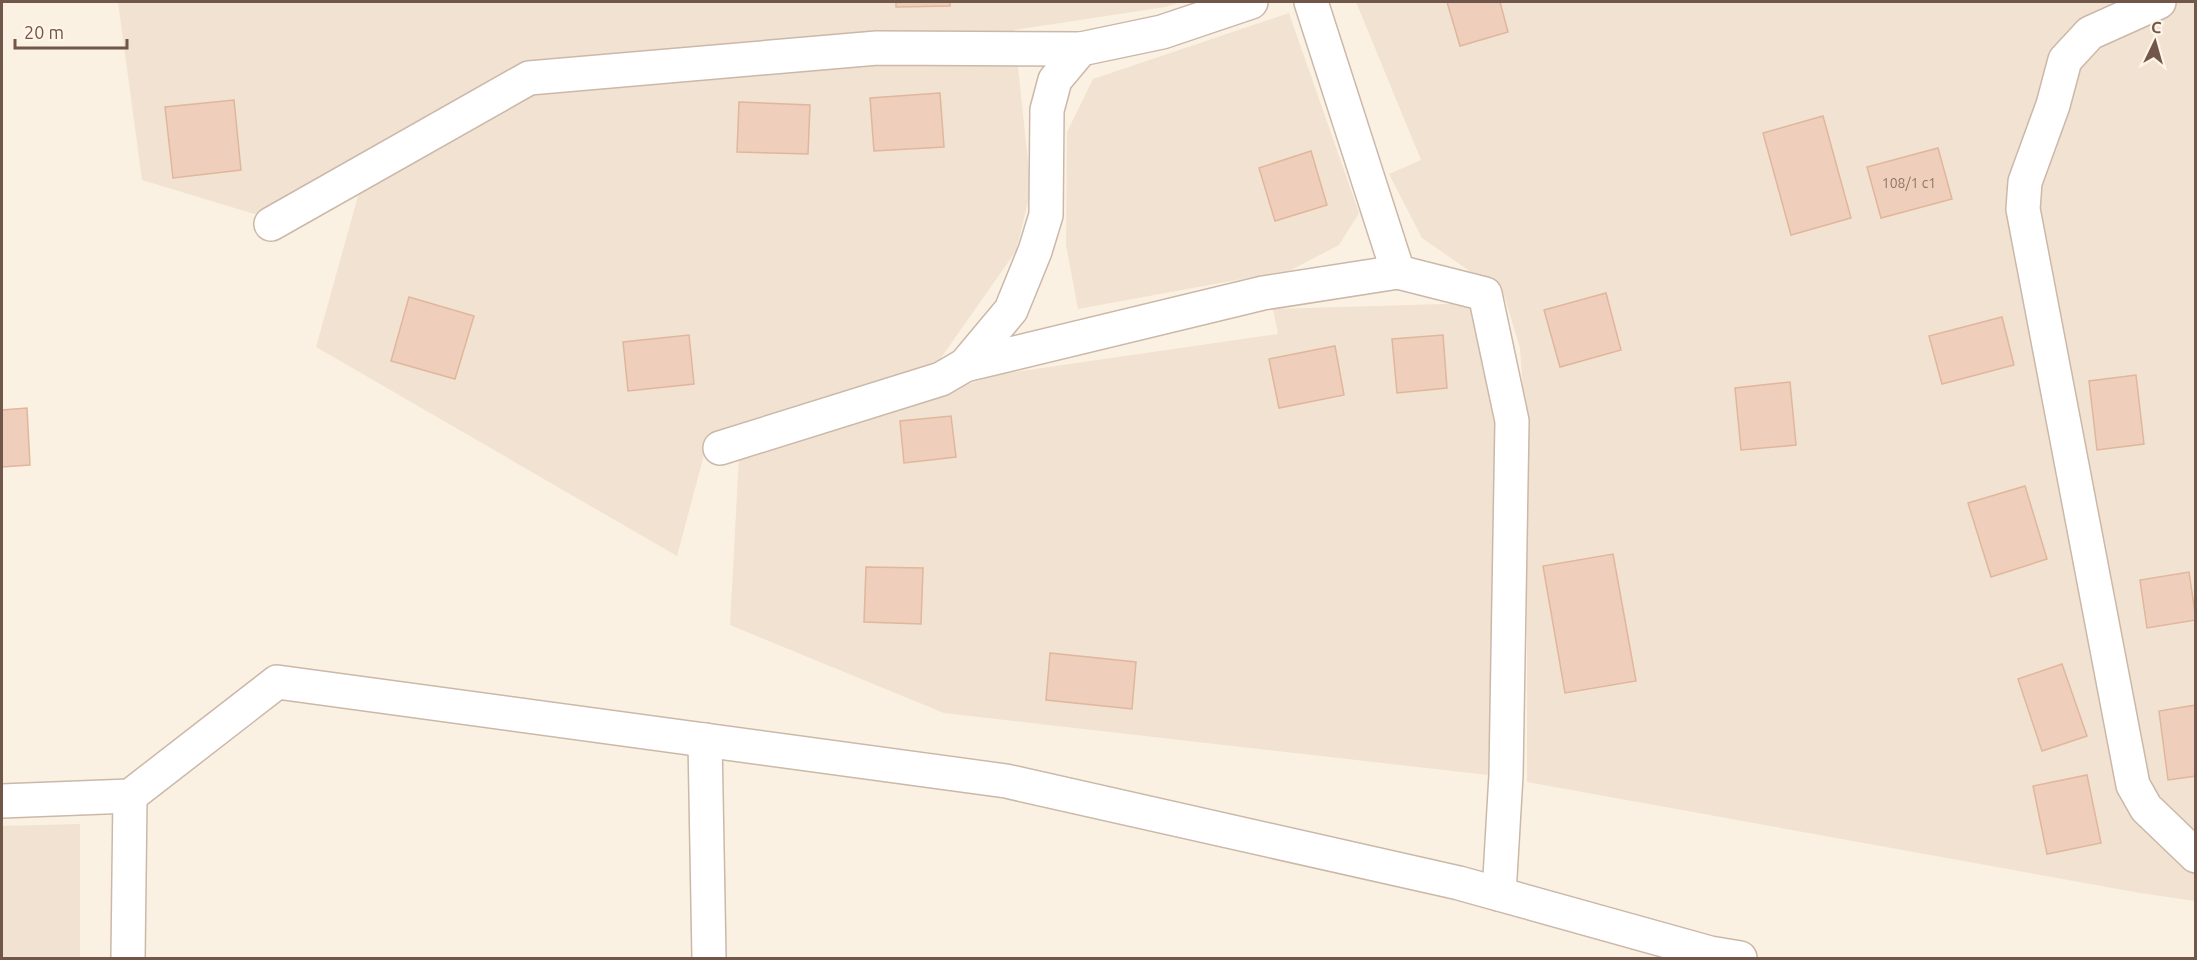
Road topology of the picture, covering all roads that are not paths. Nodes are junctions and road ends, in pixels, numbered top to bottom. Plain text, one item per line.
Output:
1 (1251, 2) edge
2 (1311, 2) edge
3 (2159, 2) edge
4 (1081, 49) junction
5 (271, 224) dead end
6 (1398, 272) junction
7 (965, 365) junction
8 (720, 448) dead end
9 (705, 740) junction
10 (130, 796) junction
11 (2, 801) edge
12 (2196, 856) edge
13 (1499, 894) junction
14 (128, 958) edge
15 (709, 958) edge
16 (1740, 958) edge

1 - 4 street
2 - 6 street
3 - 12 street
4 - 5 street
4 - 7 street
6 - 7 street
6 - 13 street
7 - 8 street
9 - 10 street
9 - 13 street
9 - 15 street
10 - 11 street
10 - 14 street
13 - 16 street

